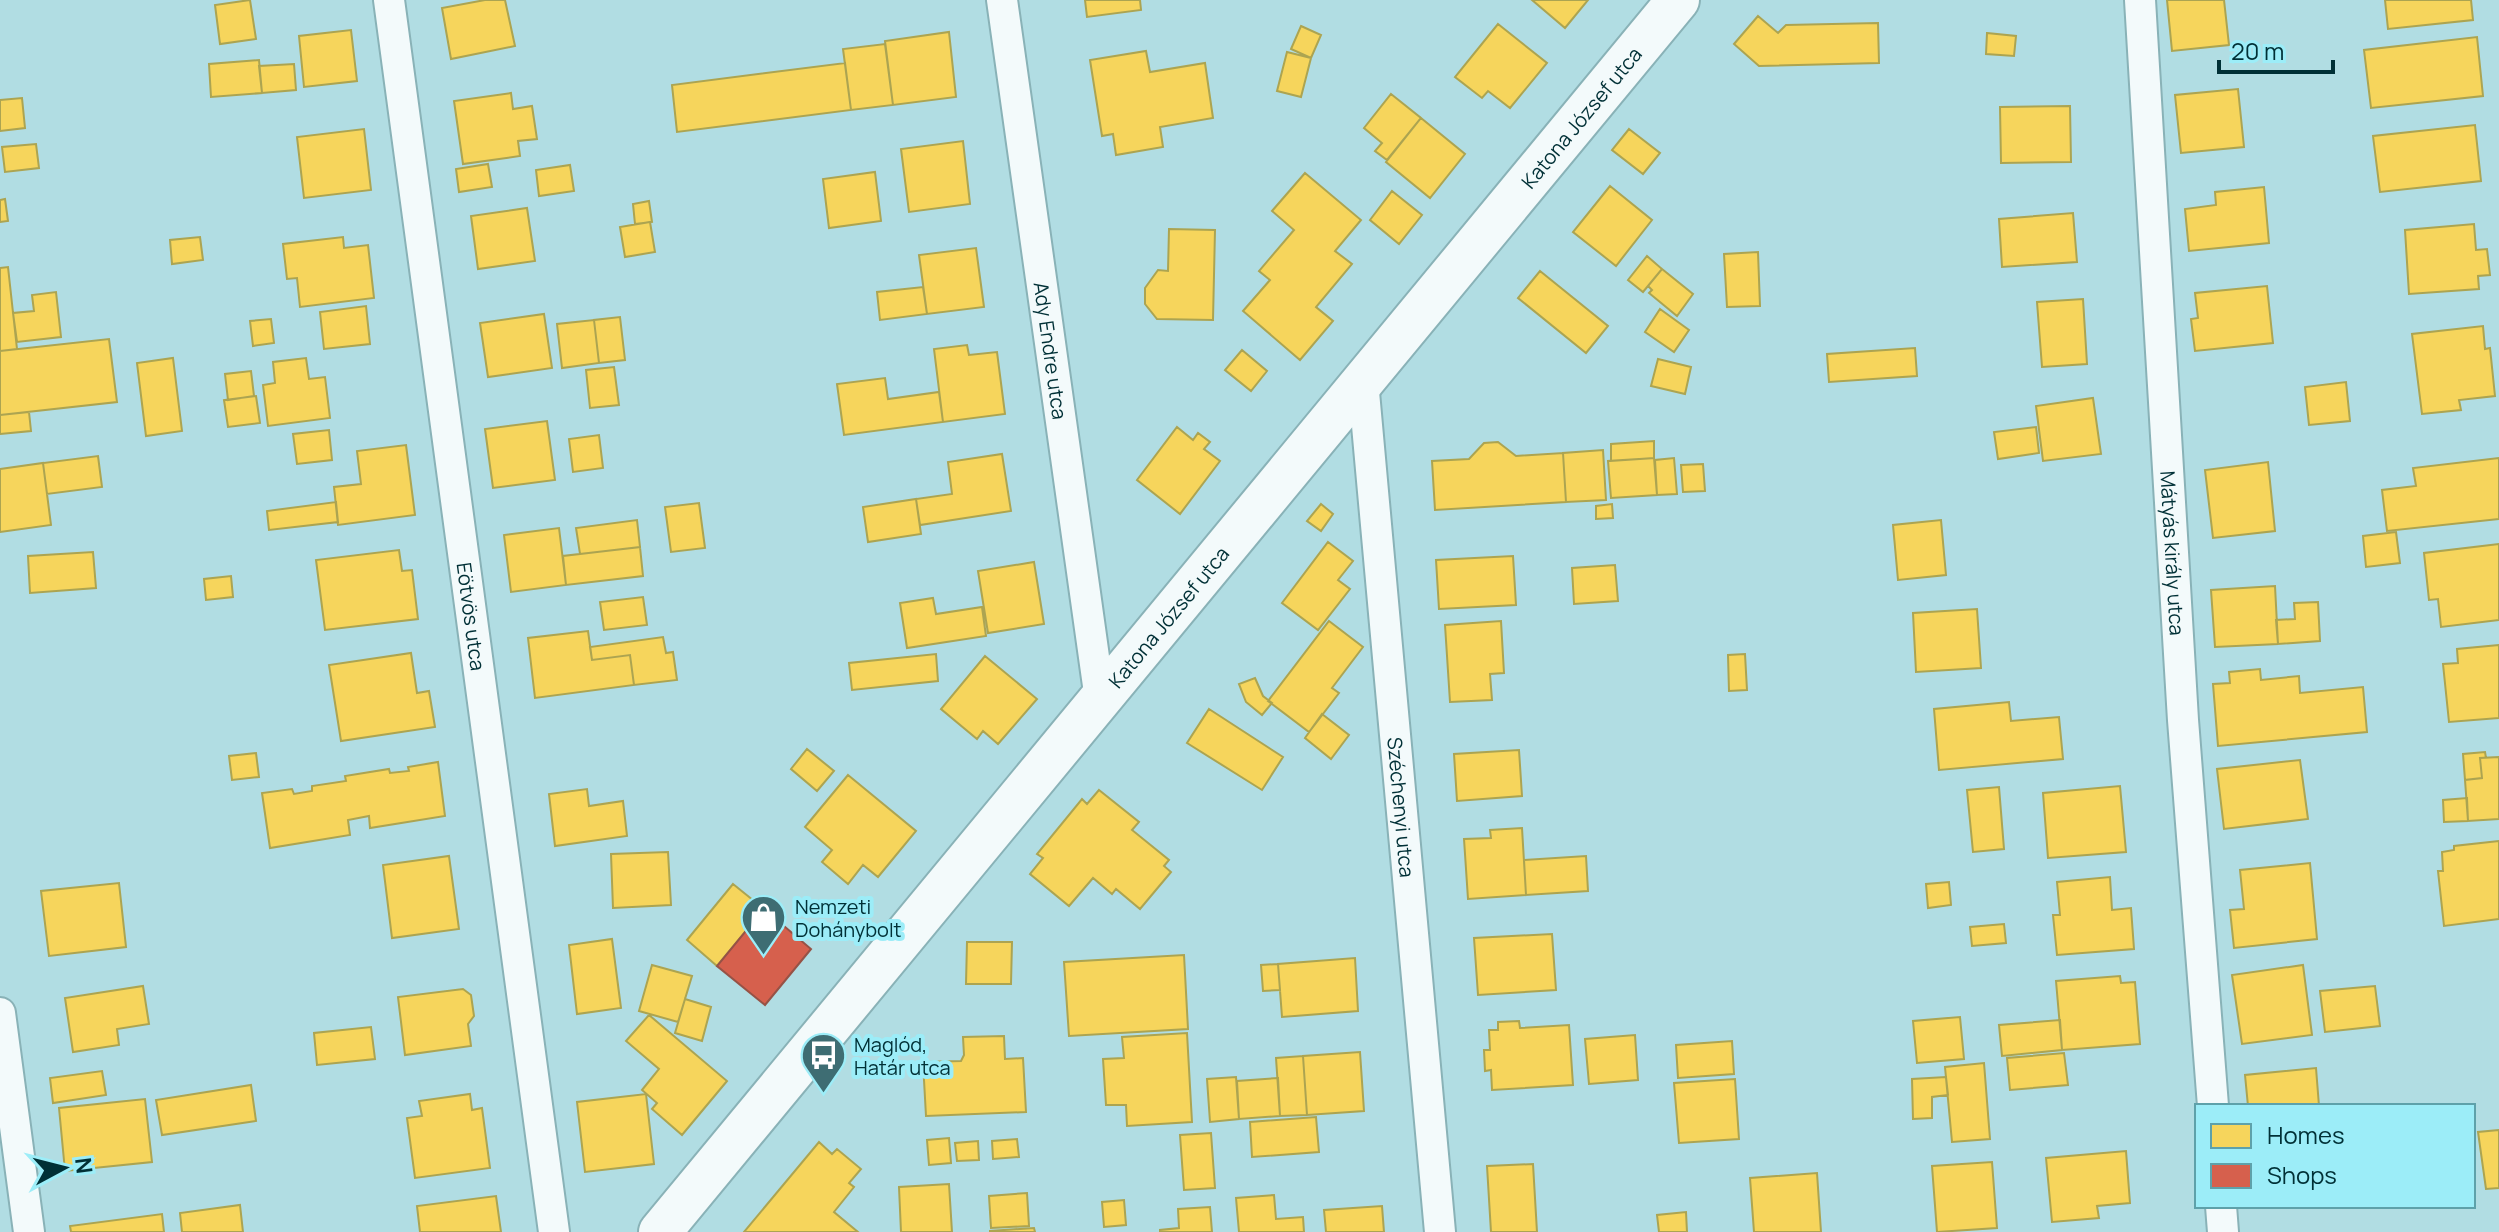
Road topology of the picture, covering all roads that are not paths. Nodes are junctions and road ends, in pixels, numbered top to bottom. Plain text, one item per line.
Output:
1 (389, 0) edge
2 (1002, 0) edge
3 (1678, 0) edge
4 (2140, 0) edge
5 (1363, 381) junction
6 (1100, 700) junction
7 (0, 1013) edge
8 (2213, 1104) edge
9 (2221, 1208) edge
10 (666, 1229) edge
11 (29, 1232) edge
12 (554, 1232) edge
13 (1440, 1232) edge
14 (2223, 1232) edge

1 - 12 street, Eötvös utca
2 - 6 street, Ady Endre utca
3 - 5 main road, Katona József utca
4 - 8 street, Mátyás király utca
5 - 6 main road, Katona József utca
5 - 13 street, Széchenyi utca
6 - 10 main road, Katona József utca
7 - 11 street
9 - 14 street

